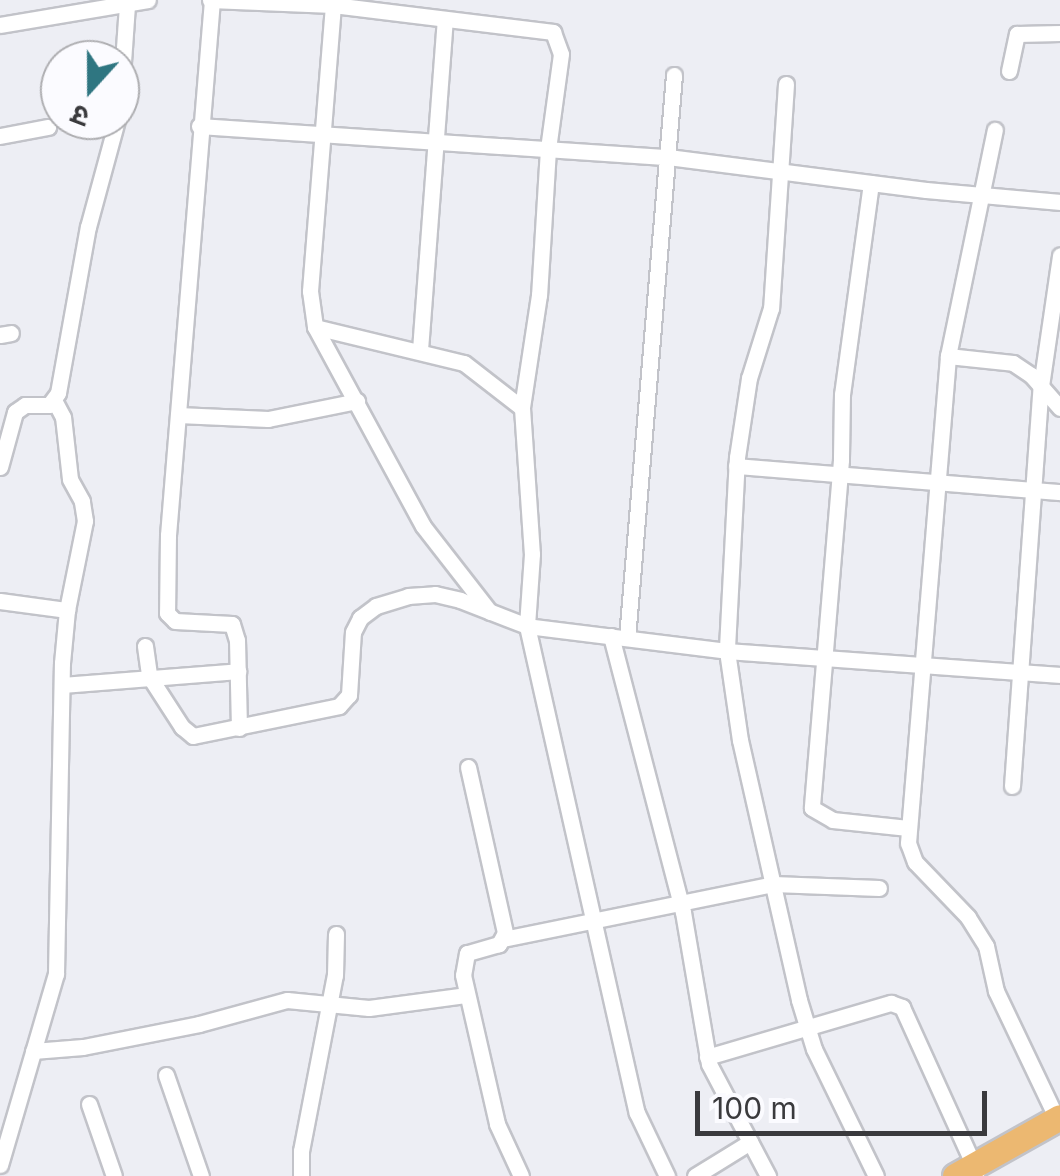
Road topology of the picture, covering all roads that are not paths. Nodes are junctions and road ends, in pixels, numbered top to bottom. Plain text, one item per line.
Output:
1 (148, 0) edge
2 (211, 0) edge
3 (127, 4) junction
4 (334, 5) junction
5 (445, 20) junction
6 (0, 25) edge
7 (1060, 33) edge
8 (125, 40) edge
9 (1009, 71) dead end
10 (674, 75) dead end
11 (786, 84) dead end
12 (199, 126) junction
13 (40, 128) edge
14 (994, 130) dead end
15 (0, 136) edge
16 (322, 136) junction
17 (112, 140) edge
18 (438, 145) junction
19 (548, 149) junction
20 (668, 157) junction
21 (780, 171) junction
22 (871, 183) junction
23 (978, 195) junction
24 (1060, 202) edge
25 (1060, 255) edge
26 (315, 328) junction
27 (420, 350) junction
28 (948, 356) junction
29 (1041, 386) junction
30 (54, 400) junction
31 (357, 400) junction
32 (522, 408) junction
33 (1060, 408) edge
34 (178, 414) junction
35 (736, 466) junction
36 (0, 467) edge
37 (840, 475) junction
38 (936, 480) junction
39 (1035, 488) junction
40 (1060, 492) edge
41 (0, 601) edge
42 (67, 610) junction
43 (492, 616) junction
44 (527, 626) junction
45 (619, 637) junction
46 (144, 646) dead end
47 (727, 651) junction
48 (825, 655) junction
49 (921, 663) junction
50 (238, 672) junction
51 (1020, 674) junction
52 (1060, 675) edge
53 (149, 676) junction
54 (62, 684) junction
55 (240, 728) junction
56 (468, 767) dead end
57 (1012, 786) dead end
58 (908, 828) junction
59 (774, 884) junction
60 (879, 888) dead end
61 (681, 903) junction
62 (592, 924) junction
63 (336, 934) dead end
64 (503, 940) junction
65 (466, 996) junction
66 (331, 1002) junction
67 (808, 1029) junction
68 (33, 1051) junction
69 (707, 1056) junction
70 (166, 1075) dead end
71 (89, 1104) dead end
72 (1058, 1118) edge
73 (750, 1142) junction
74 (0, 1165) edge
75 (969, 1172) edge
76 (114, 1176) edge
77 (201, 1176) edge
78 (301, 1176) edge
79 (521, 1176) edge
80 (667, 1176) edge
81 (695, 1176) edge
82 (768, 1176) edge
83 (876, 1176) edge

1 - 3 street
2 - 4 street
2 - 12 street
3 - 6 street
3 - 8 street
4 - 5 street
4 - 16 street
5 - 18 street
5 - 19 street
7 - 9 street
10 - 20 street
11 - 21 street
12 - 16 street
12 - 34 street
13 - 15 street
14 - 23 street
16 - 18 street
16 - 26 street
17 - 30 street
18 - 19 street
18 - 27 street
19 - 20 street
19 - 32 street
20 - 21 street
20 - 45 street
21 - 22 street
21 - 35 street
22 - 23 street
22 - 37 street
23 - 24 street
23 - 28 street
25 - 29 street
26 - 27 street
26 - 31 street
27 - 32 street
28 - 29 street
28 - 38 street
29 - 33 street
29 - 39 street
30 - 36 street
30 - 42 street
31 - 34 street
31 - 43 street
32 - 44 street
34 - 50 street
35 - 37 street
35 - 47 street
37 - 38 street
37 - 48 street
38 - 39 street
38 - 49 street
39 - 40 street
39 - 51 street
41 - 42 street
42 - 54 street
43 - 44 street
43 - 55 street
44 - 45 street
44 - 62 street
45 - 47 street
45 - 61 street
46 - 53 street
47 - 48 street
47 - 59 street
48 - 49 street
48 - 58 street
49 - 51 street
49 - 58 street
50 - 53 street
50 - 55 street
51 - 52 street
51 - 57 street
53 - 54 street
53 - 55 street
54 - 68 street
56 - 64 street
58 - 72 street
59 - 60 street
59 - 61 street
59 - 67 street
61 - 62 street
61 - 69 street
62 - 64 street
62 - 80 street
63 - 66 street
64 - 65 street
65 - 66 street
65 - 79 street
66 - 68 street
66 - 78 street
67 - 69 street
67 - 75 street
67 - 83 street
68 - 74 street
69 - 73 street
70 - 77 street
71 - 76 street
72 - 75 main road
73 - 81 street
73 - 82 street

